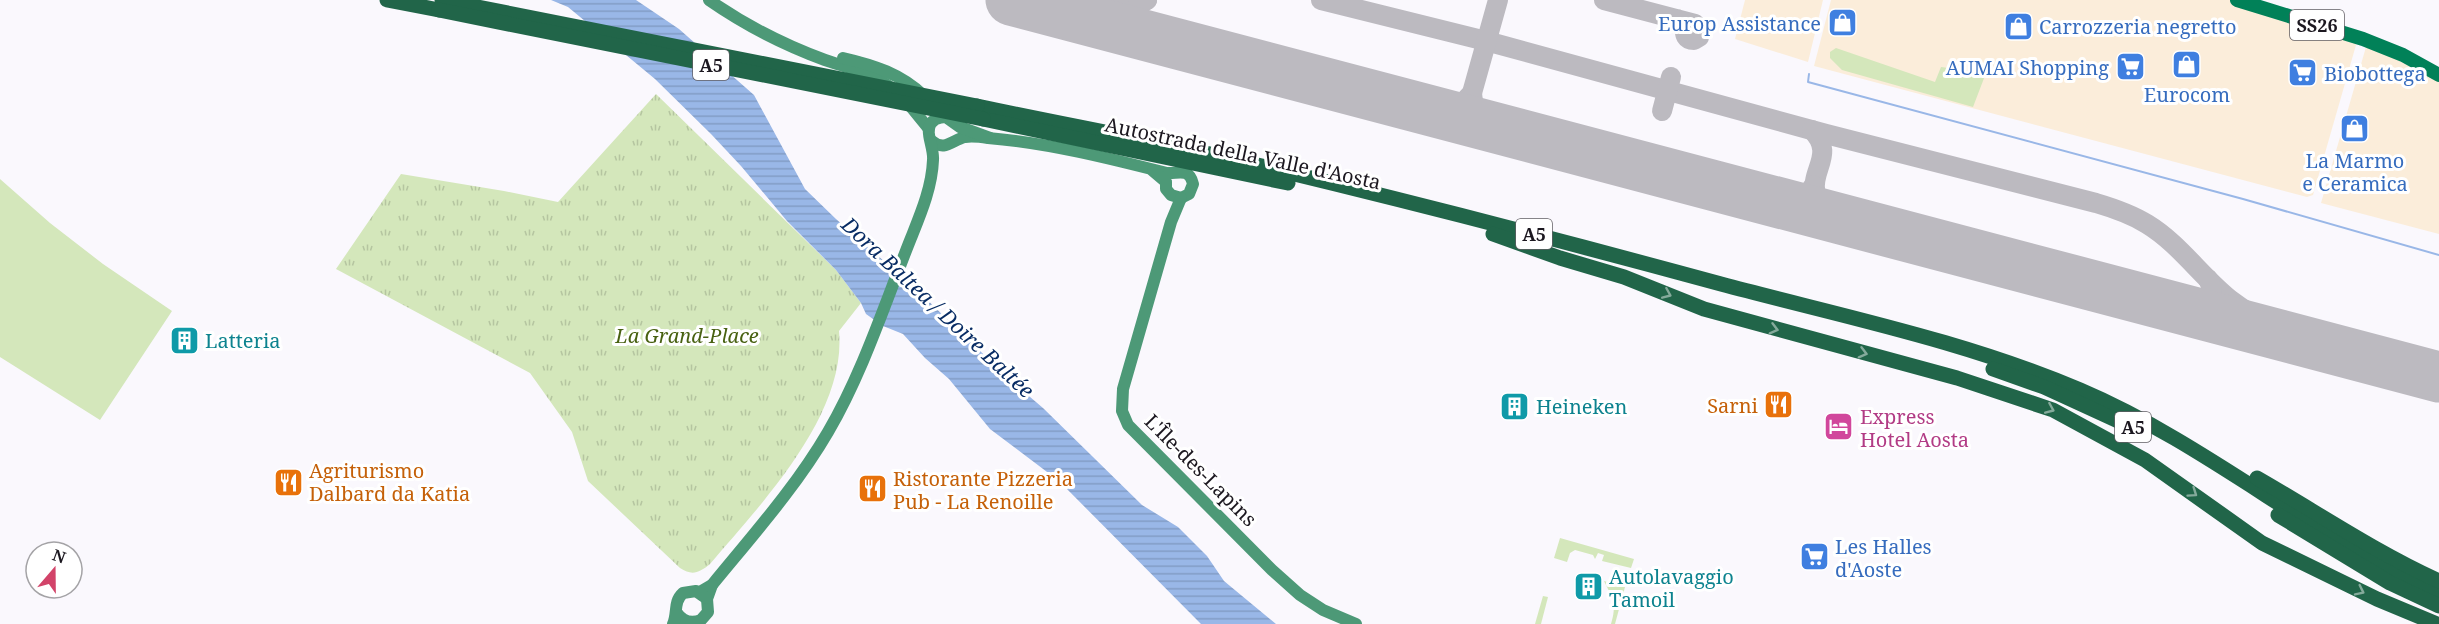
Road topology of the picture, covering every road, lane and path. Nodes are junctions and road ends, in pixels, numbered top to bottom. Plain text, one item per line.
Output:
1 (387, 0) edge
2 (709, 0) edge
3 (2237, 0) edge
4 (2266, 0) edge
5 (440, 5) edge
6 (801, 50) junction
7 (2439, 64) edge
8 (2439, 75) edge
9 (980, 112) junction
10 (943, 117) junction
11 (956, 124) junction
12 (930, 135) junction
13 (990, 138) junction
14 (950, 144) junction
15 (1168, 178) junction
16 (931, 179) junction
17 (1176, 196) junction
18 (1493, 234) junction
19 (2083, 391) junction
20 (2439, 581) edge
21 (703, 595) junction
22 (2439, 595) edge
23 (2439, 606) edge
24 (678, 620) edge
25 (1356, 624) edge
26 (2438, 624) edge

1 - 5 highway, A5
2 - 6 street
3 - 8 main road, SS26
4 - 7 main road, SS26
5 - 9 highway, A5, bridge
6 - 10 street
6 - 12 street
9 - 18 highway, Autostrada della Valle d'Aosta / A5
9 - 19 highway, A5
10 - 11 street
10 - 12 street
11 - 13 street
11 - 14 street
12 - 14 street
12 - 16 street
13 - 14 street
13 - 15 street
14 - 16 street
15 - 17 street, L'Île-des-Lapins
15 - 17 street
16 - 21 street
17 - 25 street, L'Île-des-Lapins
18 - 23 highway, A5
18 -> 26 highway, A5
19 - 20 highway, A5
19 - 22 highway, A5
21 - 24 street
21 - 24 street

